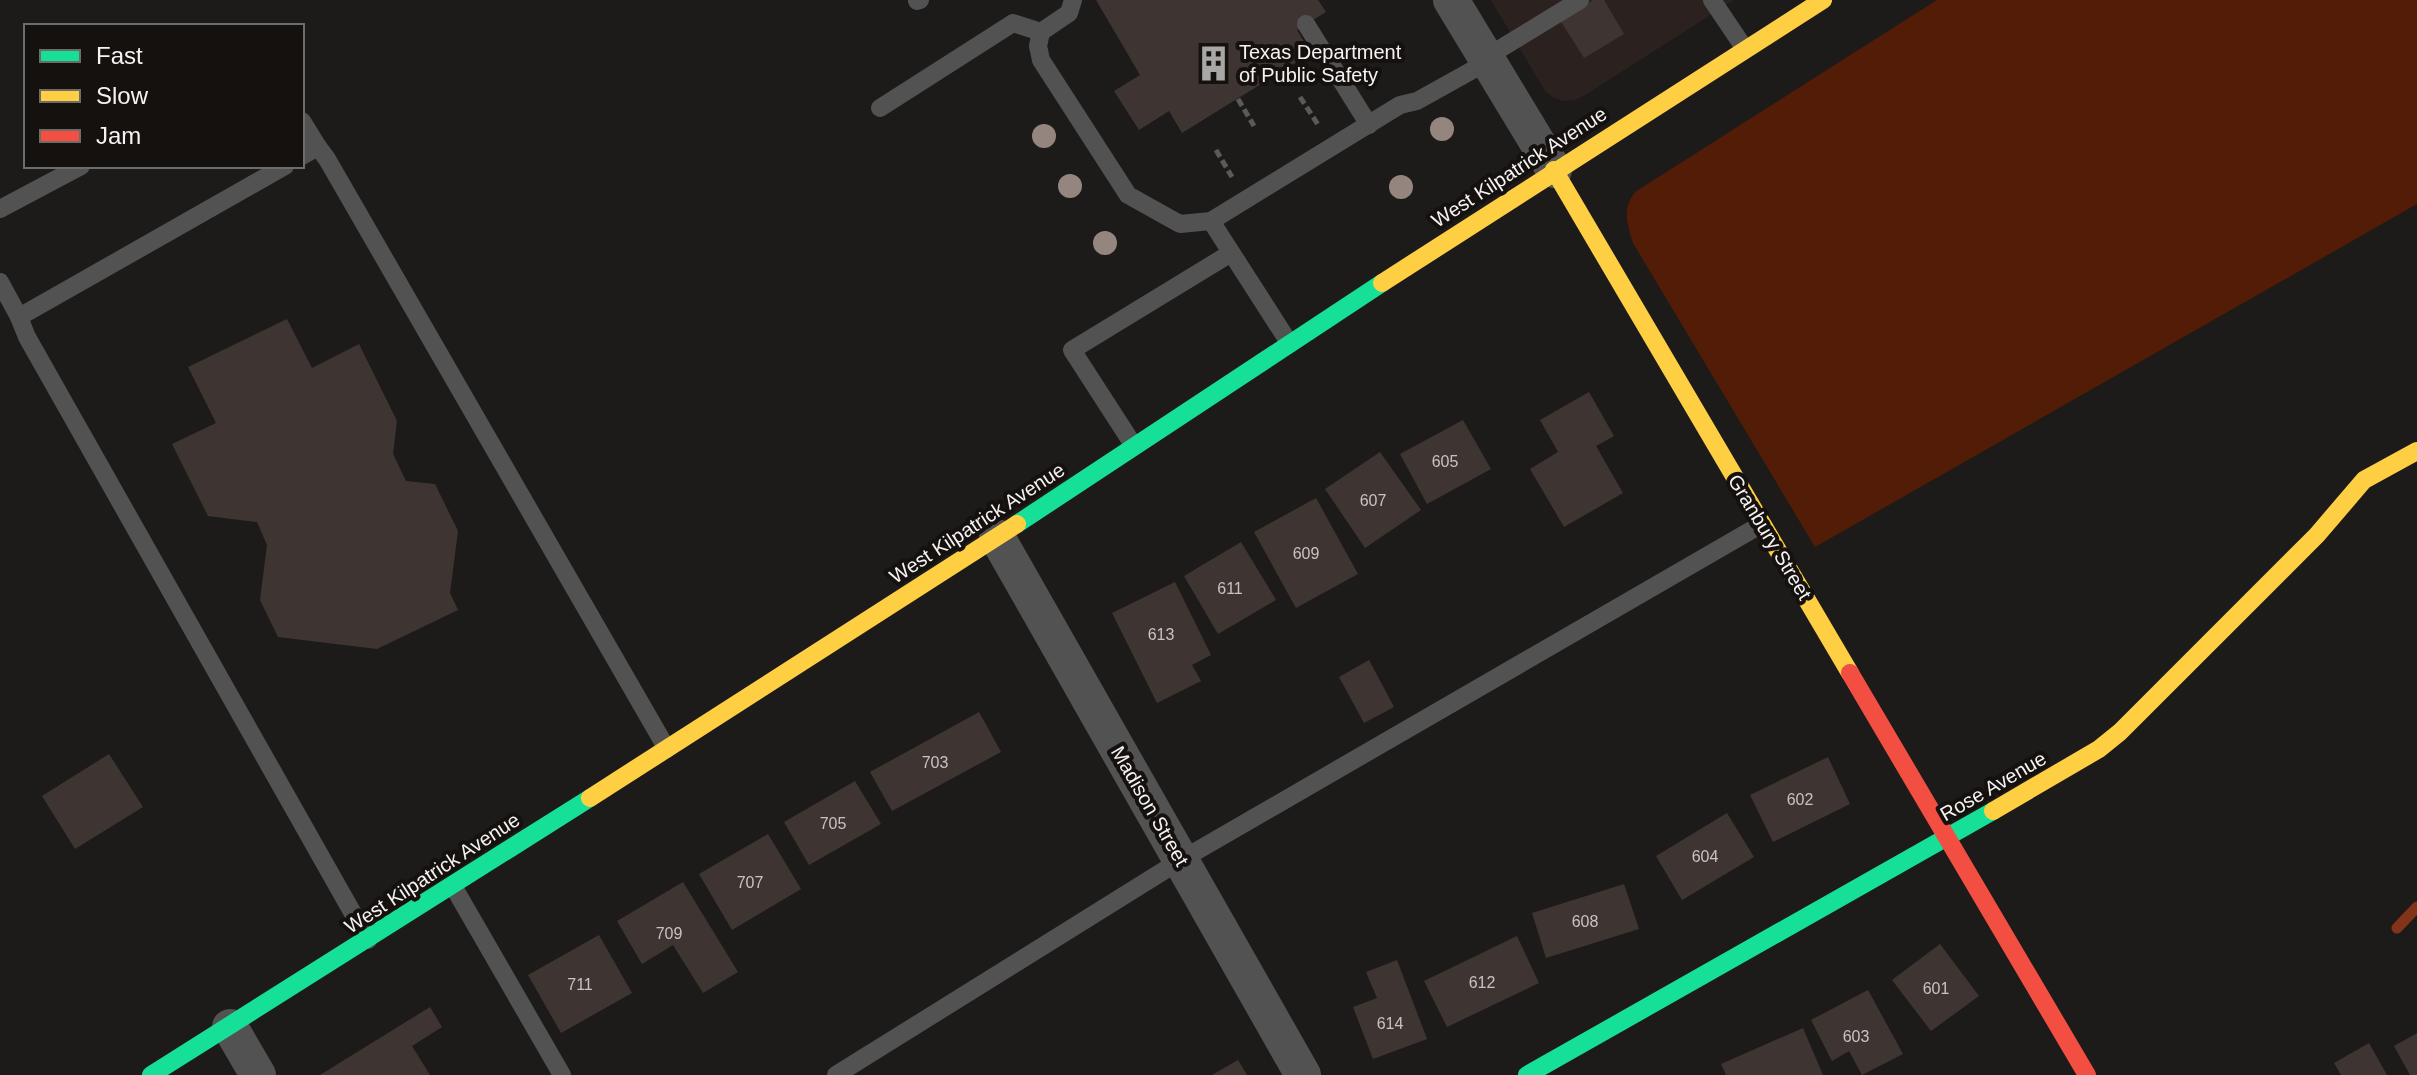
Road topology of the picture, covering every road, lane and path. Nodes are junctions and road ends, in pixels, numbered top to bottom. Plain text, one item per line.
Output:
1 (1073, 0) edge
2 (1451, 0) edge
3 (1580, 0) edge
4 (1712, 0) edge
5 (1823, 0) edge
6 (1306, 24) dead end
7 (1041, 32) junction
8 (1745, 49) junction
9 (1486, 60) junction
10 (1238, 99) dead end
11 (880, 108) dead end
12 (1369, 125) junction
13 (1254, 126) dead end
14 (304, 129) edge
15 (310, 152) edge
16 (77, 168) edge
17 (281, 168) edge
18 (1554, 170) junction
19 (0, 209) edge
20 (1211, 221) junction
21 (1231, 253) junction
22 (0, 282) edge
23 (19, 317) junction
24 (1290, 344) junction
25 (1134, 446) junction
26 (2417, 451) edge
27 (1762, 524) junction
28 (997, 537) junction
29 (667, 749) junction
30 (1948, 837) junction
31 (1181, 860) junction
32 (453, 886) junction
33 (368, 940) junction
34 (230, 1027) junction
35 (151, 1075) edge
36 (258, 1075) edge
37 (562, 1075) edge
38 (836, 1075) edge
39 (1303, 1075) edge
40 (1527, 1075) edge
41 (2087, 1075) edge

1 - 7 lane
2 - 9 street, Granbury Street
3 - 9 lane
4 - 8 lane
5 - 8 street, West Kilpatrick Avenue
6 - 12 lane
7 - 11 lane
7 - 20 lane
8 - 18 street, West Kilpatrick Avenue
9 - 12 lane
9 - 18 street, Granbury Street
10 - 13 path
12 - 20 lane
14 - 15 lane
15 - 29 lane
16 - 19 lane
17 - 23 lane
18 - 24 street, West Kilpatrick Avenue
18 - 27 street, Granbury Street
20 - 21 lane
21 - 24 lane
21 - 25 lane
22 - 23 lane
23 - 33 lane
24 - 25 street, West Kilpatrick Avenue
25 - 28 street, West Kilpatrick Avenue
26 - 30 street, Rose Avenue
27 - 30 street, Granbury Street
27 - 31 lane
28 - 29 street, West Kilpatrick Avenue
28 - 31 street, Madison Street
29 - 32 street, West Kilpatrick Avenue
30 - 40 street, Rose Avenue
30 - 41 street, Granbury Street
31 - 38 lane
31 - 39 street, Madison Street
32 - 33 street, West Kilpatrick Avenue
32 - 37 lane
33 - 34 street, West Kilpatrick Avenue
34 - 35 street, West Kilpatrick Avenue
34 - 36 street

